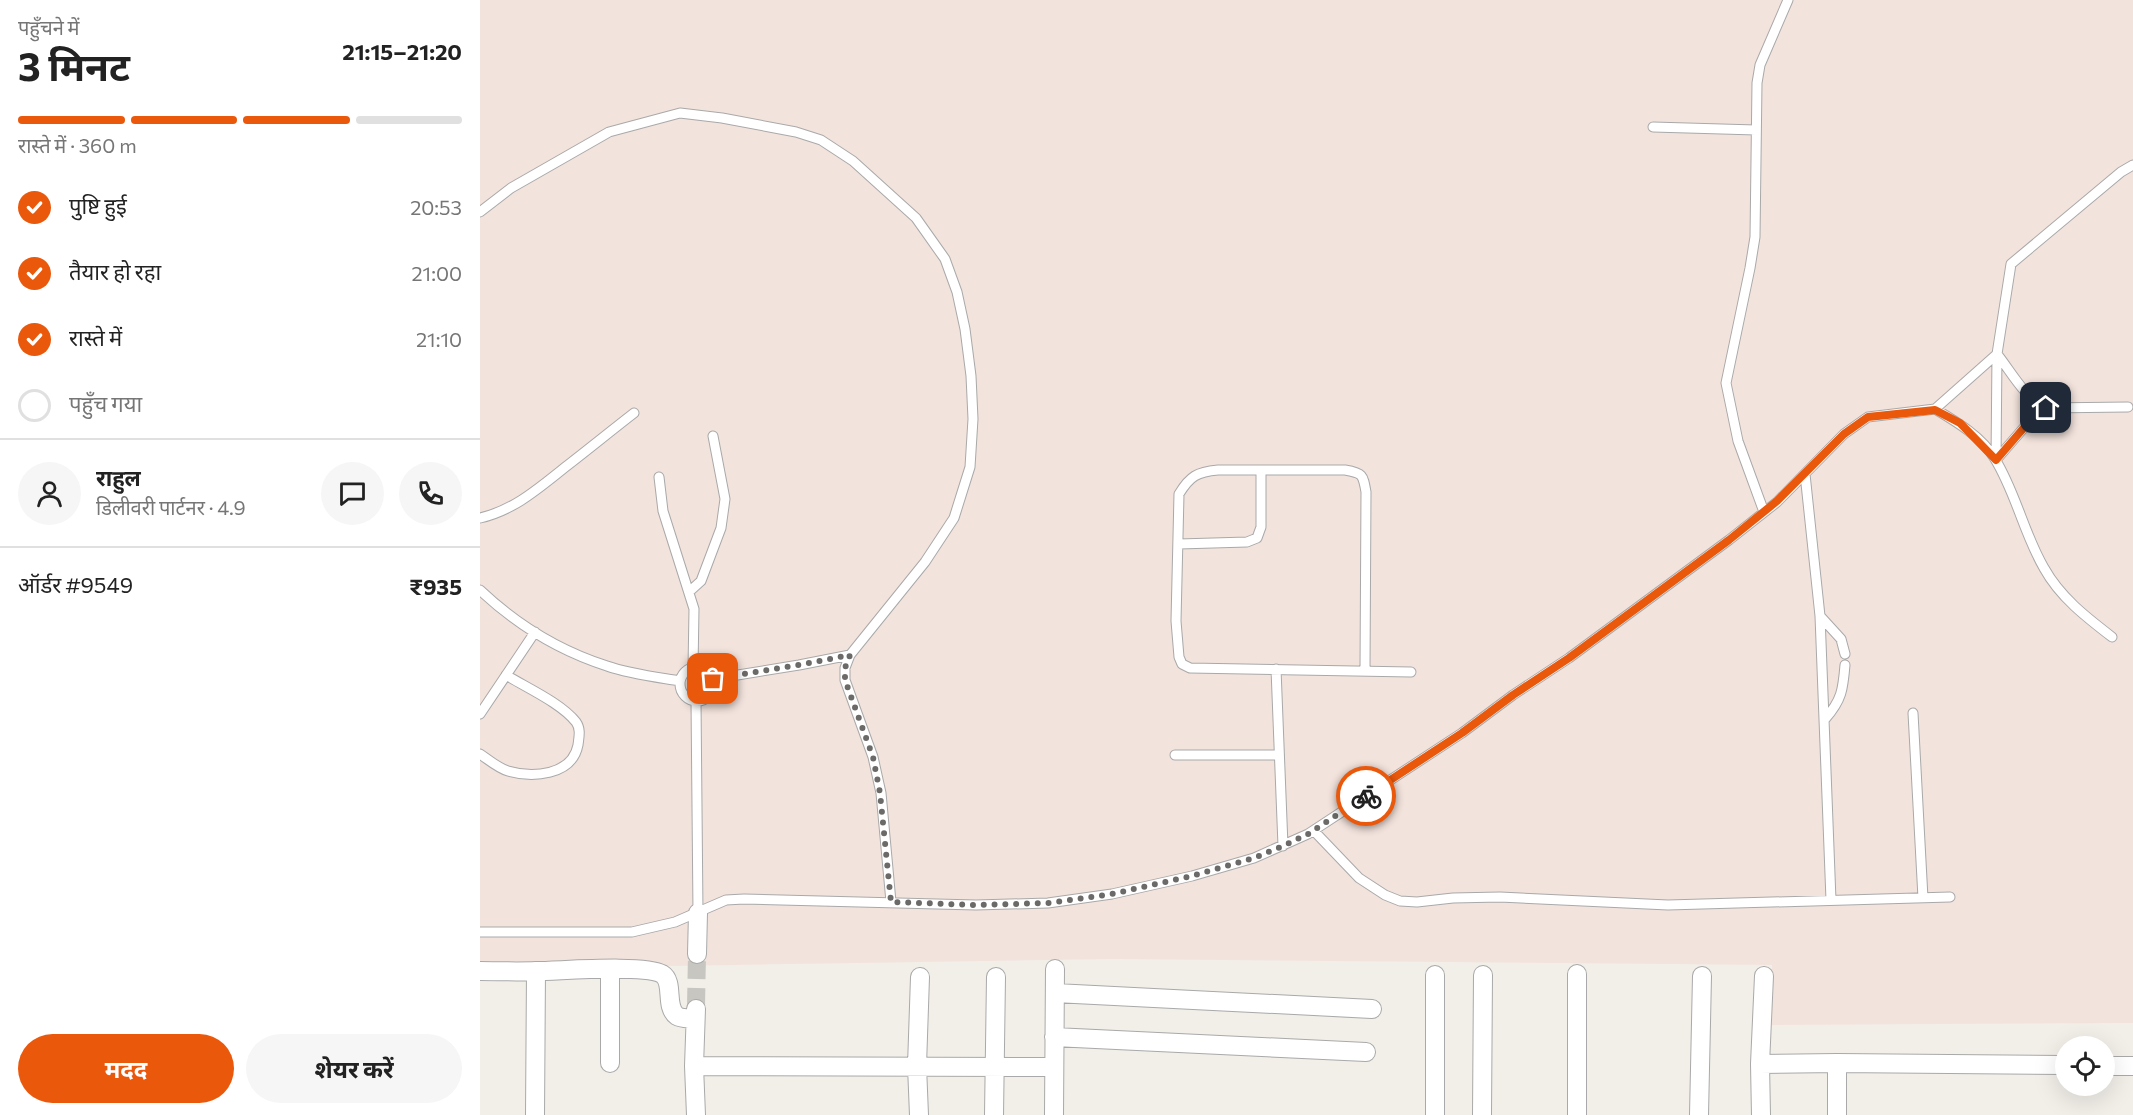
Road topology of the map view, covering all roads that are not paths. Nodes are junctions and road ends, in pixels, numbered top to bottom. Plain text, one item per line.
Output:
1 (1788, 0) edge
2 (1653, 127) dead end
3 (1756, 130) junction
4 (2133, 165) edge
5 (480, 212) edge
6 (1997, 354) junction
7 (2128, 407) dead end
8 (2046, 408) junction
9 (1935, 410) junction
10 (634, 413) dead end
11 (713, 436) dead end
12 (1996, 460) junction
13 (1261, 470) junction
14 (1804, 474) junction
15 (659, 477) dead end
16 (1764, 512) junction
17 (480, 518) edge
18 (1179, 544) junction
19 (480, 590) edge
20 (690, 591) junction
21 (1820, 616) junction
22 (535, 632) junction
23 (2112, 637) dead end
24 (1845, 654) dead end
25 (850, 655) junction
26 (1845, 665) dead end
27 (693, 668) junction
28 (1276, 669) junction
29 (1365, 671) junction
30 (1411, 672) dead end
31 (506, 675) junction
32 (713, 679) junction
33 (680, 681) junction
34 (696, 701) junction
35 (1913, 713) dead end
36 (480, 714) edge
37 (1825, 719) junction
38 (480, 754) edge
39 (1175, 755) dead end
40 (1279, 755) junction
41 (1314, 831) junction
42 (1283, 846) junction
43 (1950, 897) dead end
44 (1923, 898) junction
45 (1831, 900) junction
46 (891, 902) junction
47 (698, 913) junction
48 (480, 932) edge
49 (697, 954) tunnel mouth
50 (610, 969) junction
51 (1055, 969) dead end
52 (480, 971) edge
53 (536, 971) junction
54 (1578, 974) dead end
55 (1435, 975) dead end
56 (1483, 975) dead end
57 (1702, 976) dead end
58 (1764, 976) dead end
59 (920, 977) dead end
60 (996, 977) dead end
61 (1055, 993) junction
62 (1372, 1009) dead end
63 (1054, 1037) junction
64 (1366, 1052) dead end
65 (610, 1063) dead end
66 (1837, 1063) junction
67 (1760, 1064) junction
68 (2055, 1065) edge
69 (694, 1066) junction
70 (917, 1066) junction
71 (994, 1066) junction
72 (2115, 1066) edge
73 (2133, 1066) edge
74 (1054, 1067) junction
75 (535, 1115) edge
76 (696, 1115) edge
77 (919, 1115) edge
78 (994, 1115) edge
79 (1054, 1115) edge
80 (1435, 1115) edge
81 (1482, 1115) edge
82 (1577, 1115) edge
83 (1699, 1115) edge
84 (1761, 1115) edge
85 (1837, 1115) edge

1 - 3 lane
2 - 3 lane
3 - 16 lane
4 - 6 lane
5 - 25 lane
6 - 8 lane
6 - 9 lane
6 - 12 lane
7 - 8 lane
8 - 12 lane
9 - 12 lane
9 - 14 lane
10 - 17 lane
11 - 20 lane
12 - 23 lane
13 - 18 lane
13 - 18 lane
13 - 29 lane
14 - 16 lane
14 - 21 lane
15 - 20 lane
16 - 41 lane
18 - 28 lane
19 - 22 lane
20 - 27 lane
21 - 24 lane
21 - 37 lane
22 - 31 lane
22 - 33 lane
25 - 32 lane
25 - 46 lane
26 - 37 lane
27 - 32 lane
27 - 33 lane
28 - 29 lane
28 - 40 lane
29 - 30 lane
31 - 36 lane
31 - 38 lane
32 - 34 lane
33 - 34 lane
34 - 47 lane
35 - 44 lane
37 - 45 lane
39 - 40 lane
40 - 42 lane
41 - 42 lane
41 - 45 lane
42 - 46 lane
43 - 44 lane
44 - 45 lane
46 - 47 lane
47 - 48 lane
47 - 49 street
50 - 53 street
50 - 65 street
50 - 69 street
51 - 61 street
52 - 53 street
53 - 75 street
54 - 82 street
55 - 80 street
56 - 81 street
57 - 83 street
58 - 67 street
59 - 70 street
60 - 71 street
61 - 62 street
61 - 63 street
63 - 64 street
63 - 74 street
66 - 67 street
66 - 68 street
66 - 85 street
67 - 84 street
69 - 70 street
69 - 76 street
70 - 71 street
70 - 77 street
71 - 74 street
71 - 78 street
72 - 73 street
74 - 79 street

